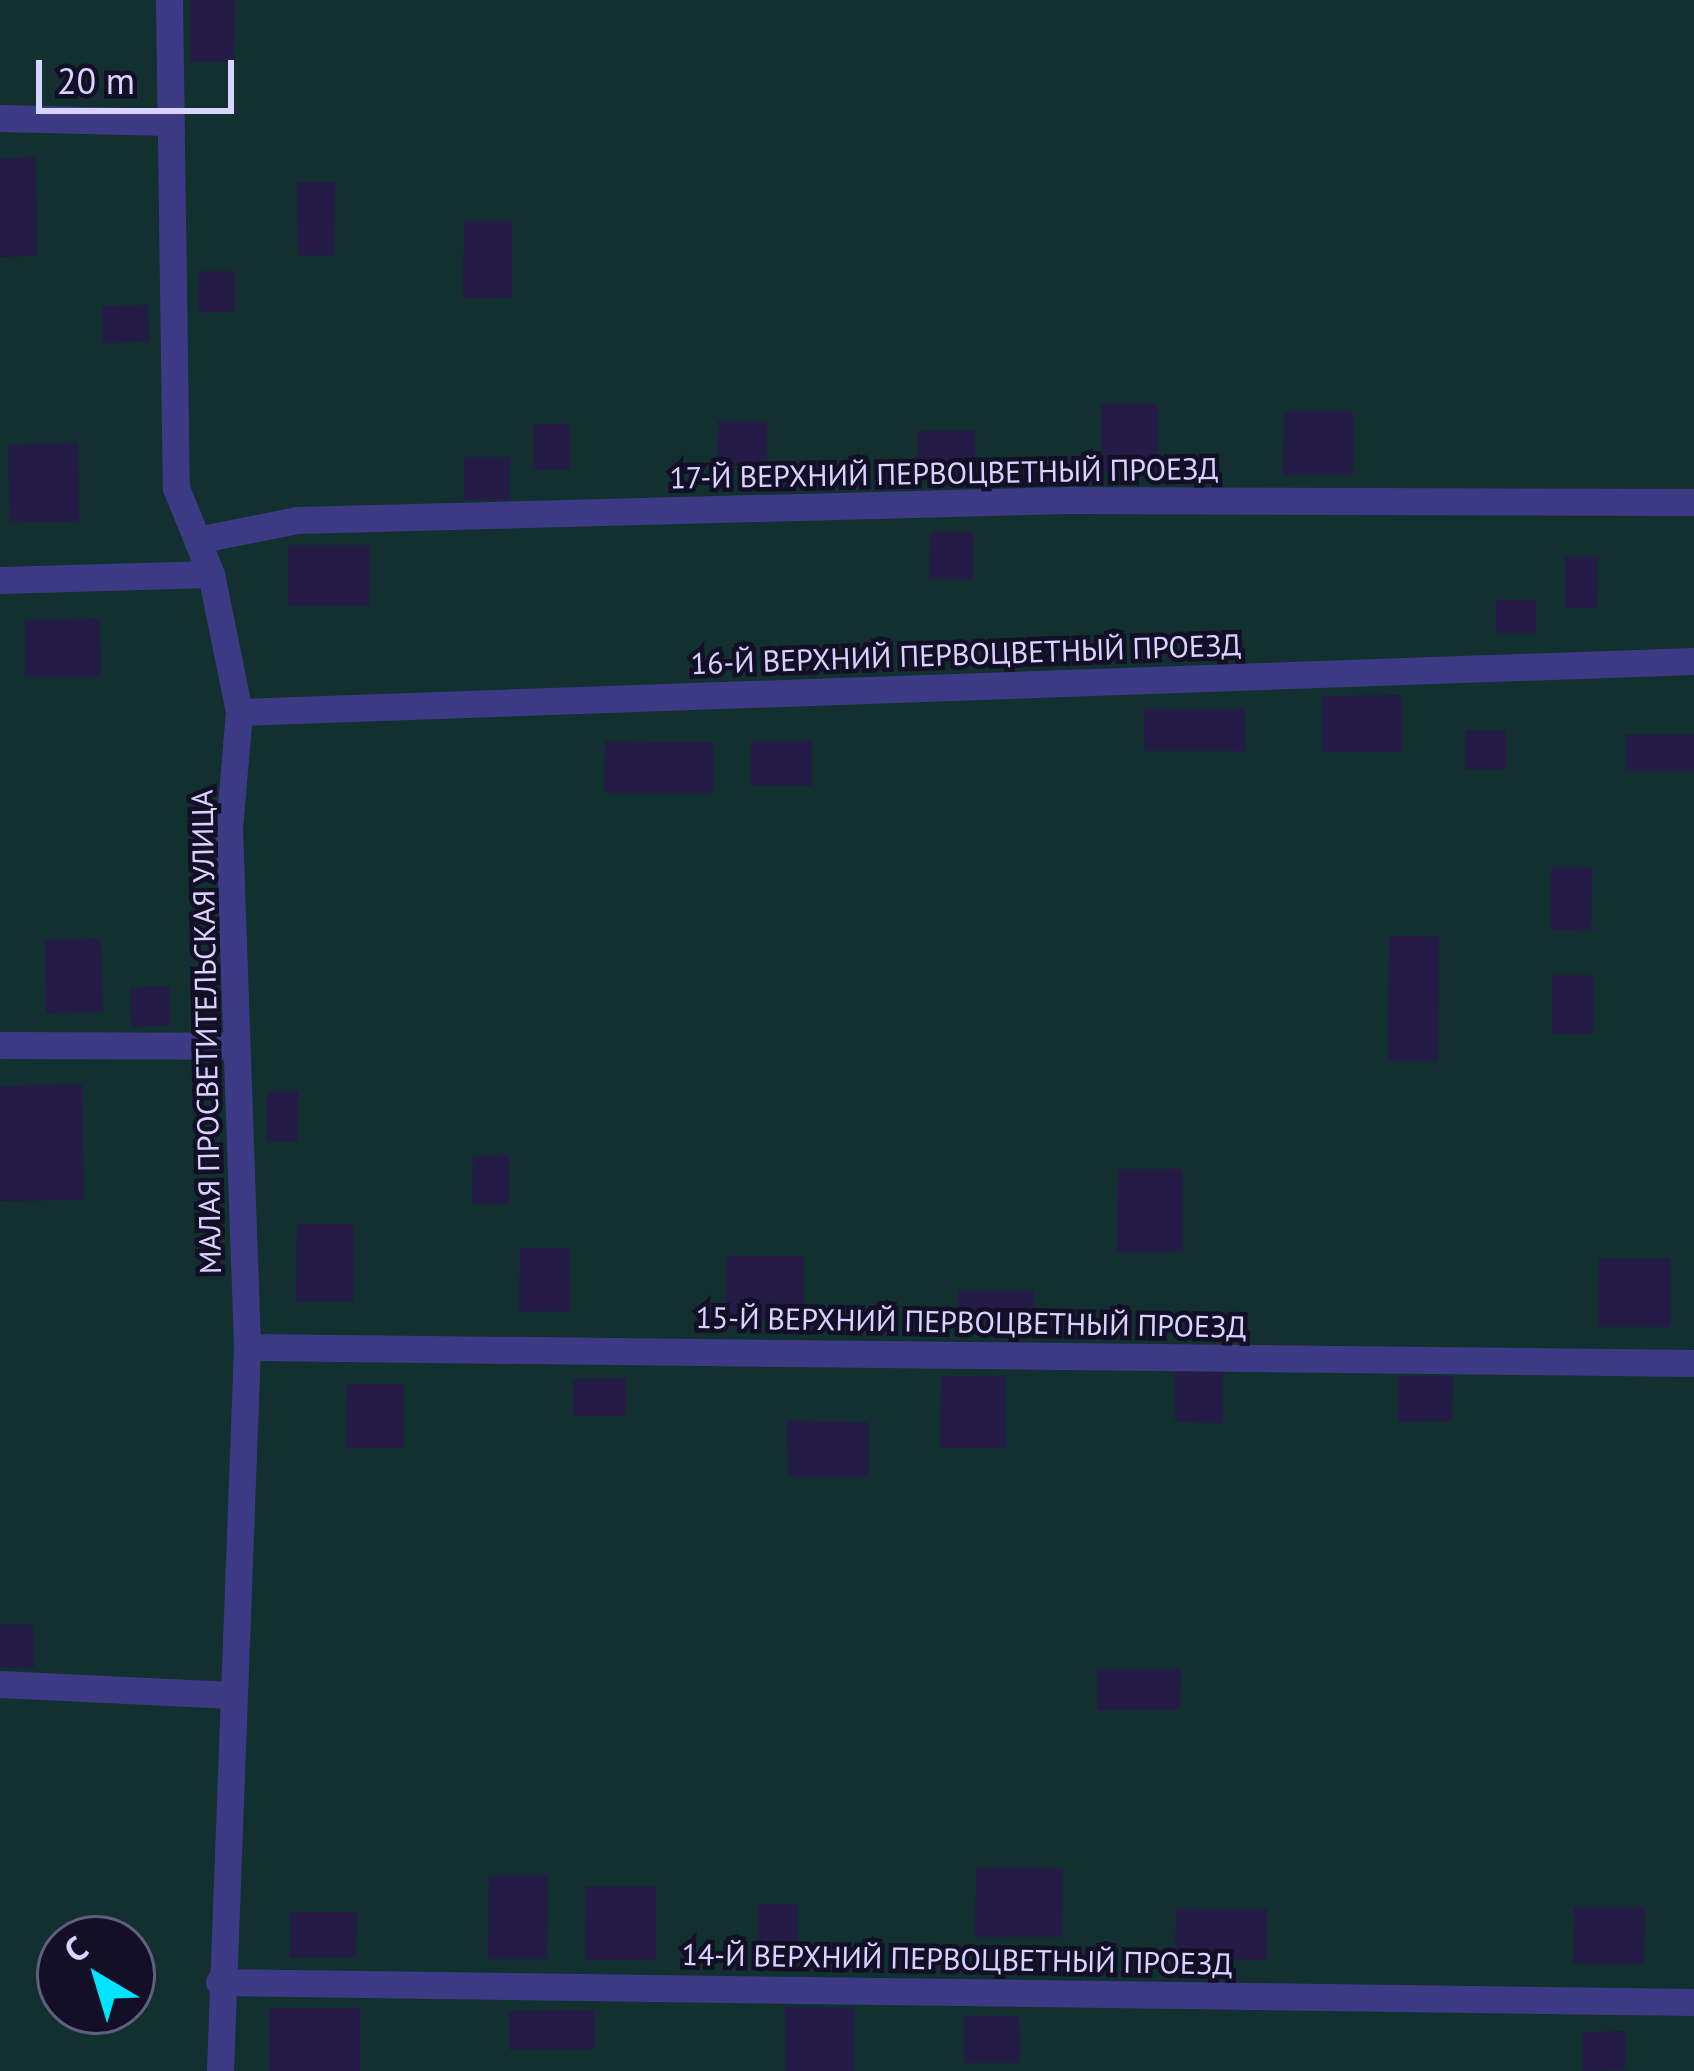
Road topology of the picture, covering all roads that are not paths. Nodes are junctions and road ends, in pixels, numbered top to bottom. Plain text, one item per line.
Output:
1 (169, 0) edge
2 (0, 118) edge
3 (168, 122) junction
4 (1694, 502) edge
5 (196, 539) junction
6 (211, 574) junction
7 (0, 580) edge
8 (1694, 662) edge
9 (239, 712) junction
10 (0, 1045) edge
11 (236, 1046) junction
12 (247, 1347) junction
13 (1694, 1363) edge
14 (0, 1684) edge
15 (232, 1695) junction
16 (219, 1982) junction
17 (1694, 2002) edge
18 (220, 2071) edge

1 - 3 lane, МАЛАЯ ПРОСВЕТИТЕЛЬСКАЯ УЛИЦА
2 - 3 lane
3 - 5 lane, МАЛАЯ ПРОСВЕТИТЕЛЬСКАЯ УЛИЦА
4 - 5 lane, 17-Й ВЕРХНИЙ ПЕРВОЦВЕТНЫЙ ПРОЕЗД
5 - 6 lane, МАЛАЯ ПРОСВЕТИТЕЛЬСКАЯ УЛИЦА
6 - 7 lane
6 - 9 lane, МАЛАЯ ПРОСВЕТИТЕЛЬСКАЯ УЛИЦА
8 - 9 lane, 16-Й ВЕРХНИЙ ПЕРВОЦВЕТНЫЙ ПРОЕЗД
9 - 11 lane, МАЛАЯ ПРОСВЕТИТЕЛЬСКАЯ УЛИЦА
10 - 11 lane
11 - 12 lane, МАЛАЯ ПРОСВЕТИТЕЛЬСКАЯ УЛИЦА
12 - 13 lane, 15-Й ВЕРХНИЙ ПЕРВОЦВЕТНЫЙ ПРОЕЗД
12 - 15 lane, МАЛАЯ ПРОСВЕТИТЕЛЬСКАЯ УЛИЦА
14 - 15 lane
15 - 16 lane, МАЛАЯ ПРОСВЕТИТЕЛЬСКАЯ УЛИЦА
16 - 17 lane, 14-Й ВЕРХНИЙ ПЕРВОЦВЕТНЫЙ ПРОЕЗД
16 - 18 lane, МАЛАЯ ПРОСВЕТИТЕЛЬСКАЯ УЛИЦА

